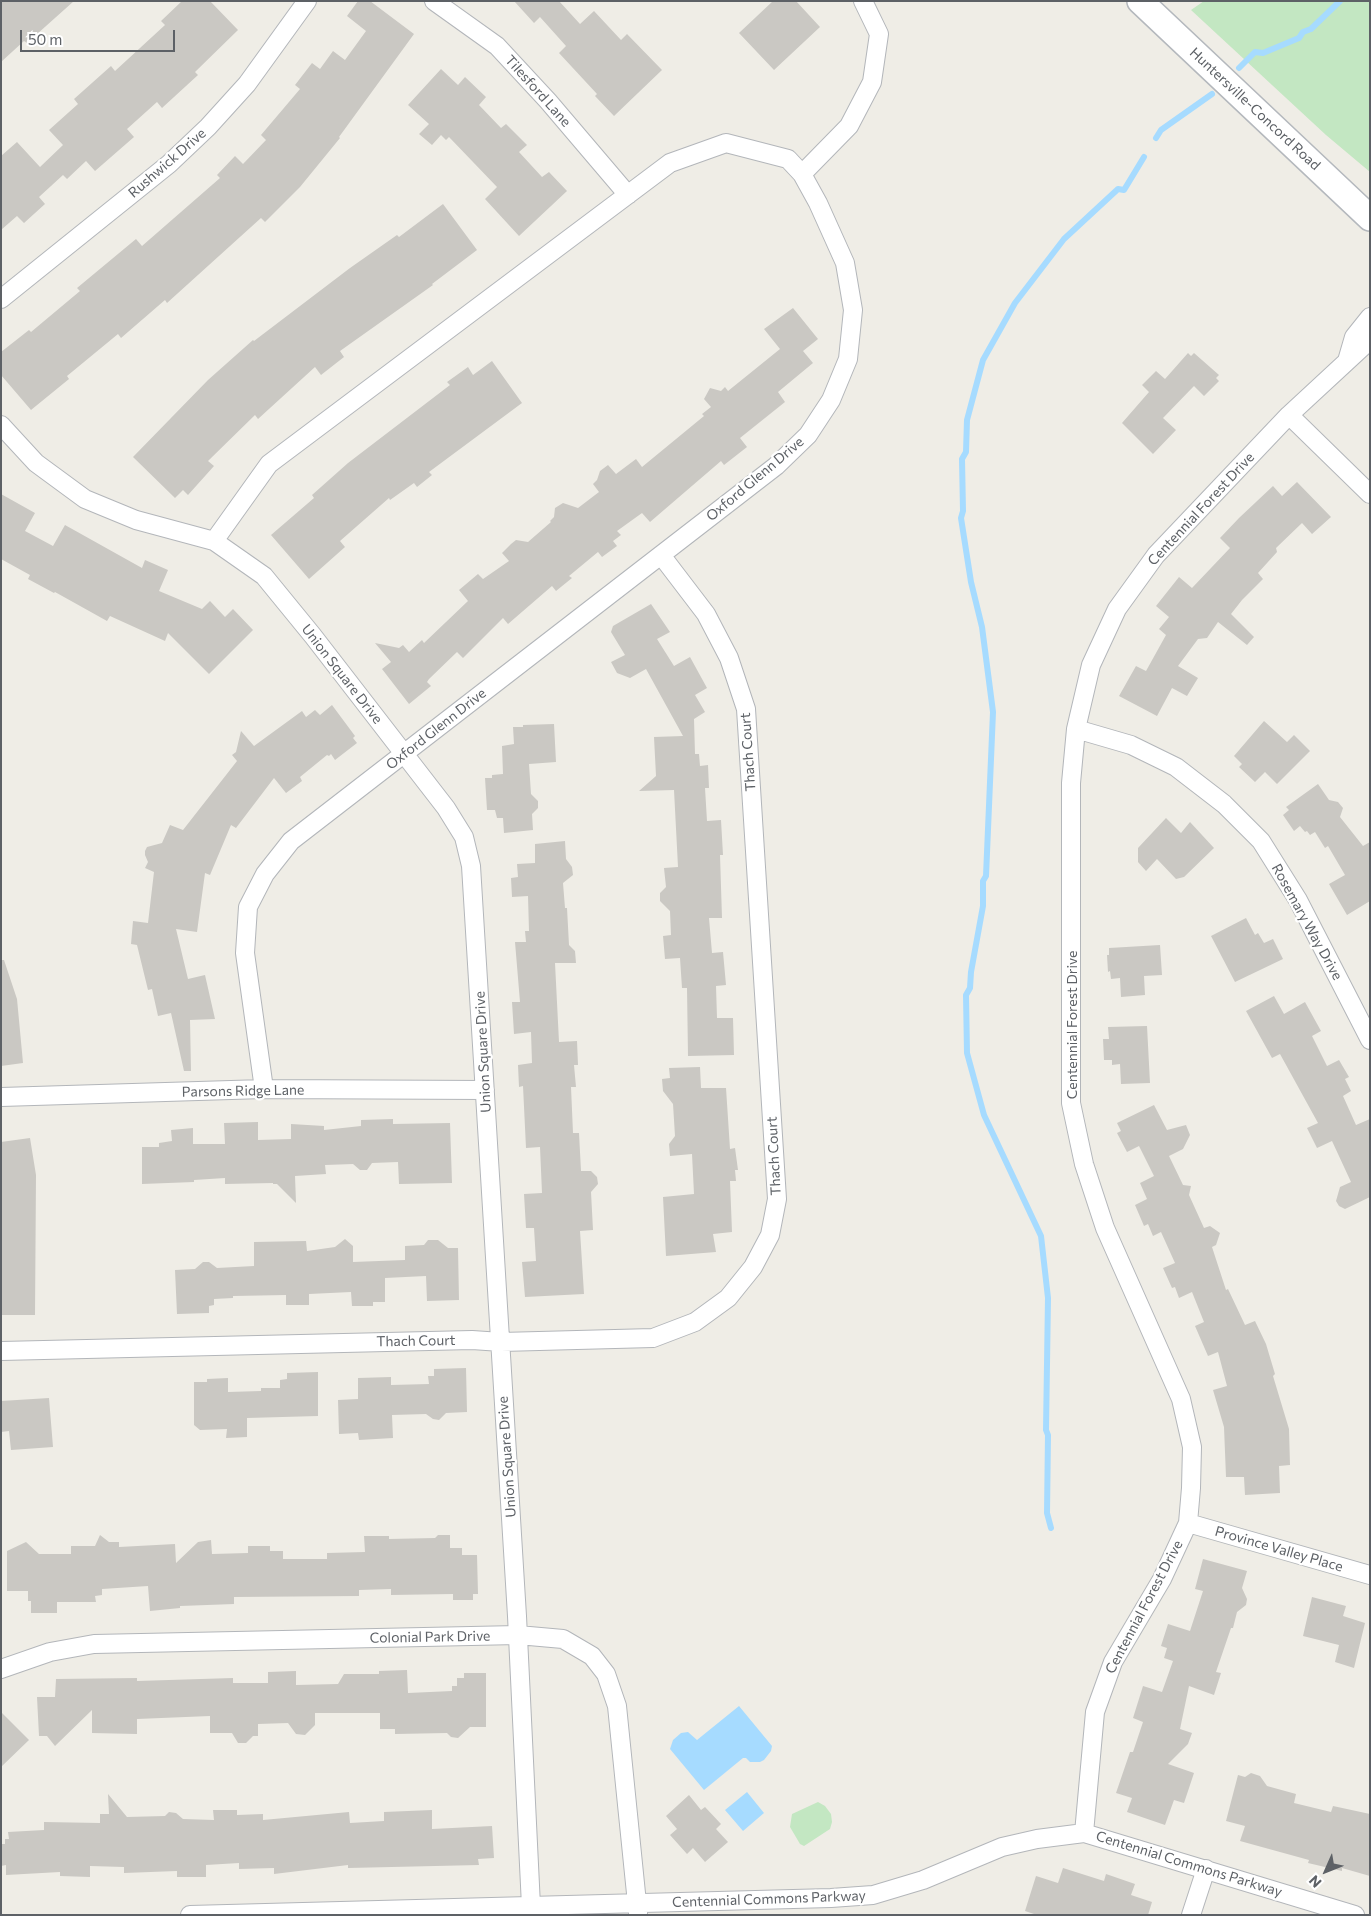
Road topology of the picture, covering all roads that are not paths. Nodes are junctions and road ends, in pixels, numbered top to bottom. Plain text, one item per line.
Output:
1 (307, 1) edge
2 (434, 1) edge
3 (863, 1) edge
4 (1140, 1) edge
5 (802, 174) junction
6 (628, 196) junction
7 (1370, 218) edge
8 (1, 299) edge
9 (1370, 317) edge
10 (1370, 340) edge
11 (1347, 362) junction
12 (1289, 415) junction
13 (1, 425) edge
14 (1370, 494) edge
15 (214, 540) junction
16 (662, 555) junction
17 (1076, 730) junction
18 (404, 754) junction
19 (1370, 1040) edge
20 (264, 1089) junction
21 (485, 1090) junction
22 (1, 1097) edge
23 (501, 1342) junction
24 (1, 1351) edge
25 (1188, 1523) junction
26 (1370, 1575) edge
27 (518, 1635) junction
28 (2, 1667) edge
29 (1084, 1833) junction
30 (1206, 1870) junction
31 (531, 1906) junction
32 (638, 1909) edge
33 (190, 1915) edge
34 (1191, 1915) edge
35 (1355, 1915) edge

1 - 8 street, Rushwick Drive
2 - 6 street, Tilesford Lane
3 - 5 street
4 - 7 main road, Huntersville-Concord Road
5 - 6 street, Oxford Glenn Drive
5 - 16 street, Oxford Glenn Drive
6 - 15 street, Oxford Glenn Drive
9 - 11 street
10 - 11 street, Centennial Forest Drive
11 - 12 street, Centennial Forest Drive
12 - 14 street
12 - 17 street, Centennial Forest Drive
13 - 15 street, Union Square Drive
15 - 18 street, Union Square Drive
16 - 18 street, Oxford Glenn Drive
16 - 23 street, Thach Court
17 - 19 street, Rosemary Way Drive
17 - 25 street, Centennial Forest Drive
18 - 20 street, Oxford Glenn Drive
18 - 21 street, Union Square Drive
20 - 21 street, Parsons Ridge Lane
20 - 22 street, Parsons Ridge Lane
21 - 23 street, Union Square Drive
23 - 24 street, Thach Court
23 - 27 street, Union Square Drive
25 - 26 street, Province Valley Place
25 - 29 street, Centennial Forest Drive
27 - 28 street, Colonial Park Drive
27 - 31 street, Union Square Drive
27 - 32 street, Colonial Park Drive
29 - 30 street, Centennial Commons Parkway
29 - 32 street, Centennial Commons Parkway
30 - 34 street
30 - 35 street, Centennial Commons Parkway
31 - 32 street, Centennial Commons Parkway
31 - 33 street, Centennial Commons Parkway

